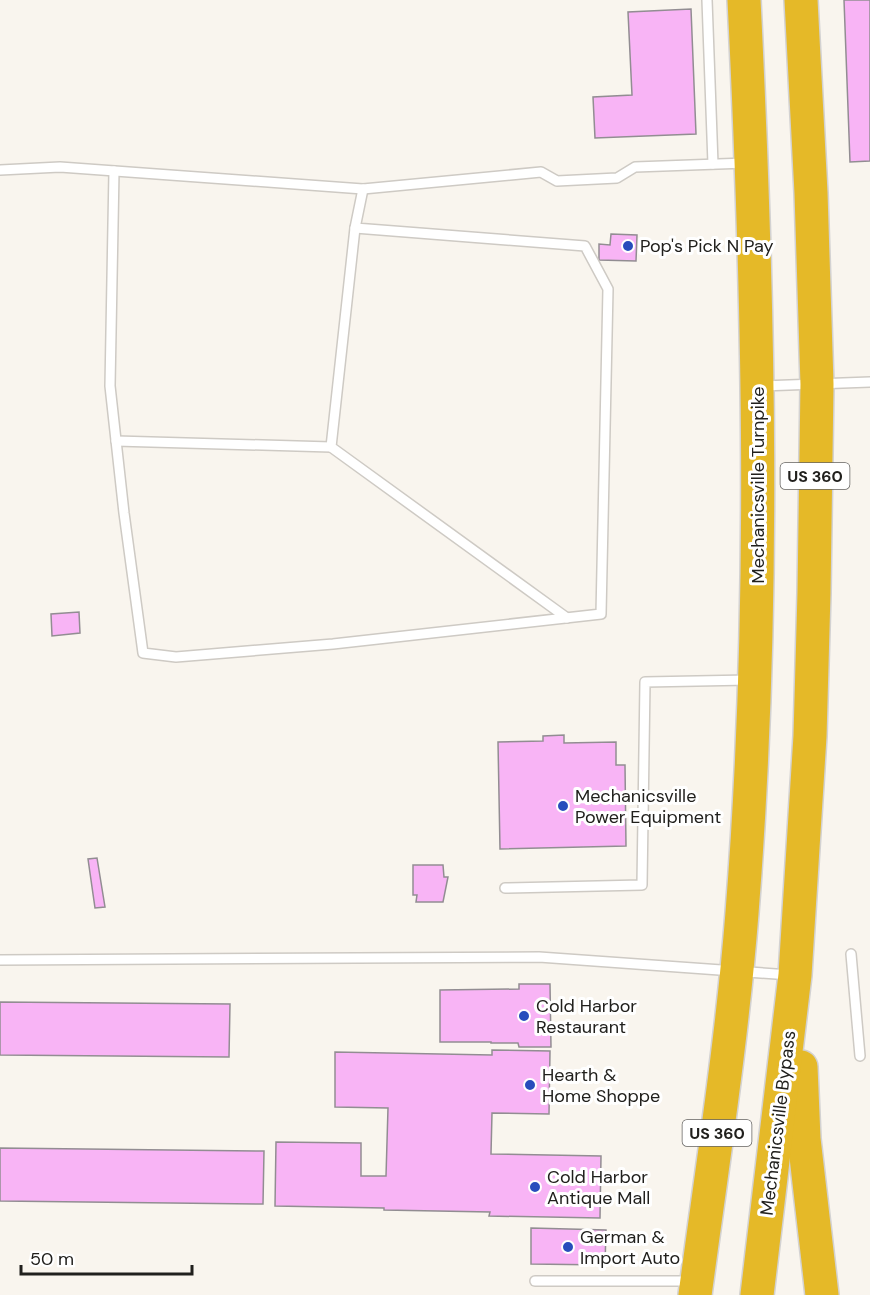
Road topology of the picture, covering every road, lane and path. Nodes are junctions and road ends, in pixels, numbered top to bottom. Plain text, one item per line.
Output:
1 (707, 0) edge
2 (744, 0) edge
3 (801, 0) edge
4 (752, 163) junction
5 (713, 164) junction
6 (0, 170) edge
7 (114, 171) junction
8 (363, 189) junction
9 (355, 228) junction
10 (870, 382) edge
11 (817, 384) junction
12 (758, 387) junction
13 (116, 441) junction
14 (331, 447) junction
15 (567, 618) junction
16 (754, 680) junction
17 (505, 888) dead end
18 (851, 954) dead end
19 (0, 960) edge
20 (796, 963) junction
21 (737, 970) junction
22 (860, 1056) dead end
23 (536, 1281) dead end
24 (696, 1288) edge
25 (757, 1295) edge
26 (822, 1295) edge

1 - 5 lane
2 - 4 highway, Mechanicsville Turnpike / US 360
3 - 11 highway, US 360
4 - 5 lane
4 - 12 highway, Mechanicsville Turnpike / US 360
5 - 8 lane
6 - 7 lane
7 - 8 lane
7 - 13 lane
8 - 9 lane
9 - 14 lane
9 - 15 lane
10 - 11 lane
11 - 12 lane
11 - 20 highway, US 360
12 - 16 highway, Mechanicsville Turnpike / US 360
13 - 14 lane
13 - 15 lane
14 - 15 lane
16 - 17 lane
16 - 21 highway, Mechanicsville Turnpike / US 360
18 - 22 lane
19 - 21 lane
20 - 21 lane
20 - 25 highway, Mechanicsville Bypass / US 360
20 - 26 highway
21 - 24 highway, US 360
23 - 24 lane

